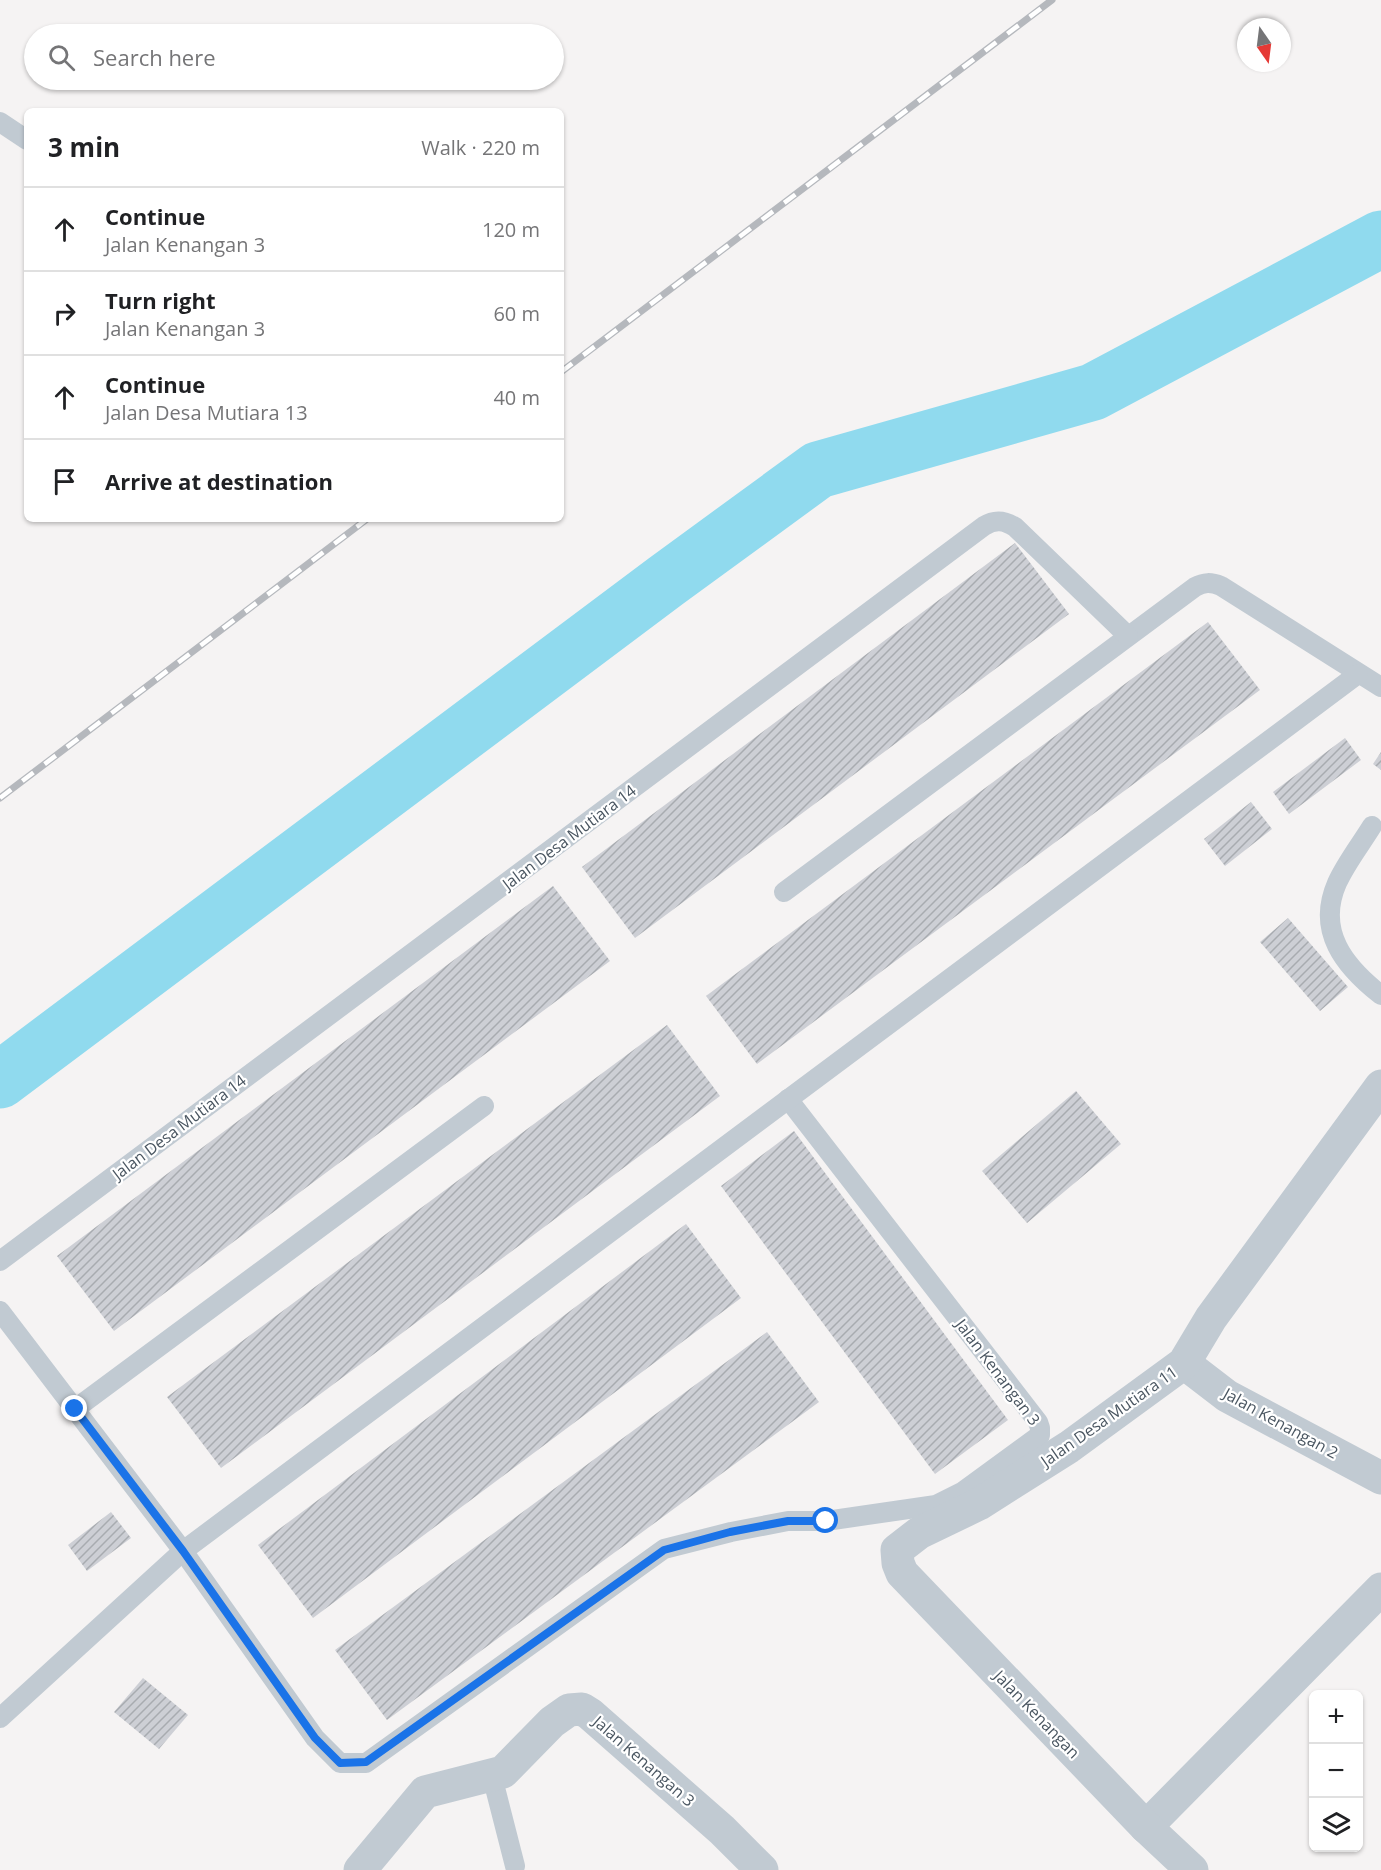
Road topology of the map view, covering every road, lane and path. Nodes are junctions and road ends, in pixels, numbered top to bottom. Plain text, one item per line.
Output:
1 (0, 122) edge
2 (24, 138) edge
3 (1128, 636) junction
4 (1358, 674) junction
5 (1381, 687) edge
6 (1372, 826) dead end
7 (784, 892) dead end
8 (1381, 995) edge
9 (1381, 1086) edge
10 (788, 1099) junction
11 (484, 1106) dead end
12 (0, 1260) edge
13 (0, 1311) edge
14 (1184, 1363) junction
15 (75, 1409) junction
16 (1381, 1478) edge
17 (897, 1550) joint
18 (183, 1551) junction
19 (1381, 1589) edge
20 (0, 1718) edge
21 (492, 1776) junction
22 (1146, 1827) junction
23 (515, 1866) dead end
24 (360, 1870) edge
25 (762, 1870) edge
26 (1192, 1870) edge

1 - 2 lane
3 - 4 lane
3 - 7 lane
3 - 12 lane, Jalan Desa Mutiara 14
4 - 5 lane
4 - 10 lane
6 - 8 lane
9 - 14 street, Jalan Desa Mutiara 11
10 - 18 lane
10 - 18 lane, Jalan Kenangan 3
11 - 15 lane
13 - 15 lane
14 - 16 street, Jalan Kenangan 2
14 - 17 street, Jalan Desa Mutiara 11
15 - 18 lane
17 - 22 street, Jalan Kenangan
18 - 20 lane
19 - 22 street
21 - 23 lane
21 - 24 street
21 - 25 street, Jalan Kenangan 3
22 - 26 street, Jalan Kenangan

